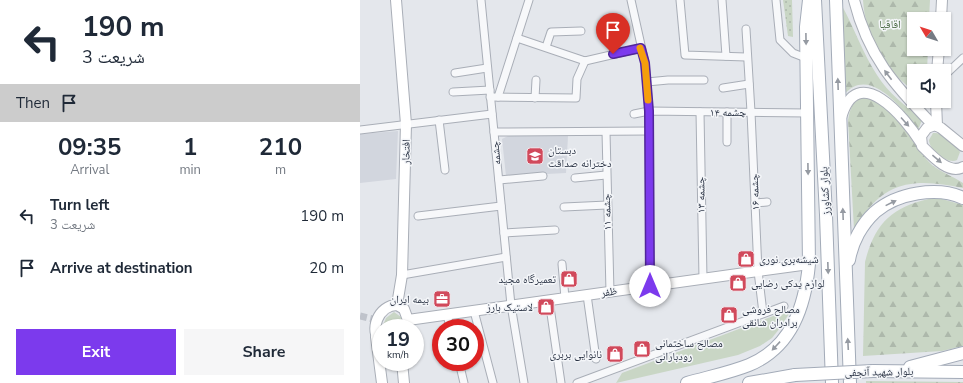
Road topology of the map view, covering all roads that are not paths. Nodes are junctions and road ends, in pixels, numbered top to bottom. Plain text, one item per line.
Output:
1 (396, 0) edge
2 (483, 0) edge
3 (529, 0) edge
4 (631, 0) edge
5 (680, 0) edge
6 (722, 0) edge
7 (776, 0) edge
8 (809, 0) edge
9 (815, 0) edge
10 (836, 0) edge
11 (854, 0) edge
12 (942, 0) edge
13 (941, 12) edge
14 (746, 29) dead end
15 (581, 31) dead end
16 (517, 38) junction
17 (546, 48) junction
18 (641, 48) junction
19 (726, 56) junction
20 (746, 57) junction
21 (806, 58) junction
22 (963, 58) edge
23 (585, 61) junction
24 (488, 68) junction
25 (951, 69) edge
26 (455, 73) dead end
27 (536, 80) dead end
28 (704, 80) dead end
29 (647, 82) junction
30 (749, 84) junction
31 (723, 88) dead end
32 (453, 92) dead end
33 (907, 94) edge
34 (493, 95) junction
35 (535, 98) junction
36 (920, 108) edge
37 (936, 108) edge
38 (649, 111) junction
39 (700, 112) junction
40 (727, 112) junction
41 (751, 112) junction
42 (807, 113) junction
43 (492, 114) junction
44 (634, 114) dead end
45 (439, 120) junction
46 (406, 124) junction
47 (840, 124) junction
48 (935, 125) junction
49 (360, 130) edge
50 (649, 131) junction
51 (494, 132) junction
52 (606, 132) junction
53 (728, 142) dead end
54 (921, 143) junction
55 (963, 146) edge
56 (445, 170) dead end
57 (961, 170) edge
58 (606, 175) junction
59 (543, 176) dead end
60 (575, 178) dead end
61 (499, 180) junction
62 (963, 198) edge
63 (767, 202) dead end
64 (755, 203) junction
65 (607, 205) junction
66 (501, 206) junction
67 (564, 207) dead end
68 (418, 216) dead end
69 (555, 230) dead end
70 (504, 233) junction
71 (506, 257) junction
72 (562, 264) dead end
73 (809, 264) junction
74 (758, 271) junction
75 (402, 275) junction
76 (703, 279) junction
77 (845, 280) junction
78 (650, 286) junction
79 (610, 292) junction
80 (587, 295) junction
81 (565, 298) junction
82 (549, 300) junction
83 (397, 305) junction
84 (511, 306) junction
85 (784, 306) dead end
86 (474, 311) junction
87 (763, 313) junction
88 (447, 314) junction
89 (378, 319) edge
90 (407, 319) edge
91 (448, 319) edge
92 (424, 320) edge
93 (963, 353) edge
94 (596, 359) dead end
95 (381, 371) edge
96 (403, 371) edge
97 (461, 371) edge
98 (897, 371) junction
99 (963, 372) edge
100 (599, 380) edge
101 (382, 383) edge
102 (404, 383) edge
103 (464, 383) edge
104 (492, 383) edge
105 (524, 383) edge
106 (561, 383) edge
107 (577, 383) edge
108 (687, 383) edge
109 (749, 383) edge
110 (832, 383) edge
111 (850, 383) edge

1 - 46 street, افتخار
2 - 24 street, چشمه
3 - 16 street
4 - 18 street
5 - 19 street
6 - 19 street
7 - 21 street
8 -> 21 main road
9 -> 110 main road, بلوار کشاورز
47 -> 10 main road, بلوار کشاورز
33 -> 11 street
12 - 13 street
14 - 20 street, چشمه ۱۶
15 - 17 street
16 - 17 street
16 - 34 street
17 - 23 street
18 - 23 street
18 - 29 street
19 - 20 street
20 - 30 street, چشمه ۱۶
21 - 42 main road
22 - 25 street
23 - 35 street
24 - 26 street
24 - 34 street, چشمه
27 - 35 street
28 - 29 street
29 - 38 street
30 - 31 street
30 - 41 street, چشمه ۱۶
32 - 34 street
34 - 35 street
34 - 43 street, چشمه
36 - 48 street
37 - 48 street
38 - 39 street, چشمه ۱۴
38 - 44 street, چشمه ۱۴
38 - 50 street
39 - 40 street, چشمه ۱۴
39 - 76 street, چشمه ۱۳
40 - 41 street, چشمه ۱۴
40 - 53 street
41 - 42 street, چشمه ۱۴
41 - 64 street, چشمه ۱۶
42 -> 73 main road
43 - 45 street
43 - 51 street, چشمه
45 - 46 street
45 - 56 street
46 - 49 street
46 - 75 street, افتخار
47 -> 54 street
77 -> 47 main road, بلوار کشاورز
48 - 54 street
48 - 55 street
50 - 52 street
50 - 78 street
51 - 52 street
51 - 61 street, چشمه
52 - 58 street, چشمه ۱۱
54 -> 57 street
58 - 60 street
58 - 65 street, چشمه ۱۱
59 - 61 street
61 - 66 street, چشمه
77 -> 62 main road
63 - 64 street
64 - 74 street, چشمه ۱۶
65 - 67 street
65 - 79 street, چشمه ۱۱
66 - 68 street
66 - 70 street, چشمه
69 - 70 street
70 - 71 street, چشمه
71 - 75 street
71 - 84 street, چشمه
72 - 81 street
73 - 74 street, ظفر
73 -> 108 main road
74 - 76 street, ظفر
74 - 87 street, چشمه ۱۶
75 - 83 street, افتخار
76 - 78 street, ظفر
111 -> 77 main road, بلوار کشاورز
78 - 79 street, ظفر
79 - 80 street, ظفر
80 - 81 street, ظفر
80 - 94 street
81 - 82 street, ظفر
82 - 84 street, ظفر
82 - 106 street
83 - 89 street
83 - 90 street
84 - 86 street, ظفر
84 - 105 street, چشمه
85 - 87 street
86 - 88 street, ظفر
86 - 104 street
87 - 100 street
88 - 91 street
88 - 92 street, ظفر
93 - 98 main road
95 - 101 street
96 - 102 street
97 - 103 street
98 - 99 main road, بلوار شهید آنجفی
98 - 109 main road, بلوار شهید آنجفی, bridge
100 - 107 street

